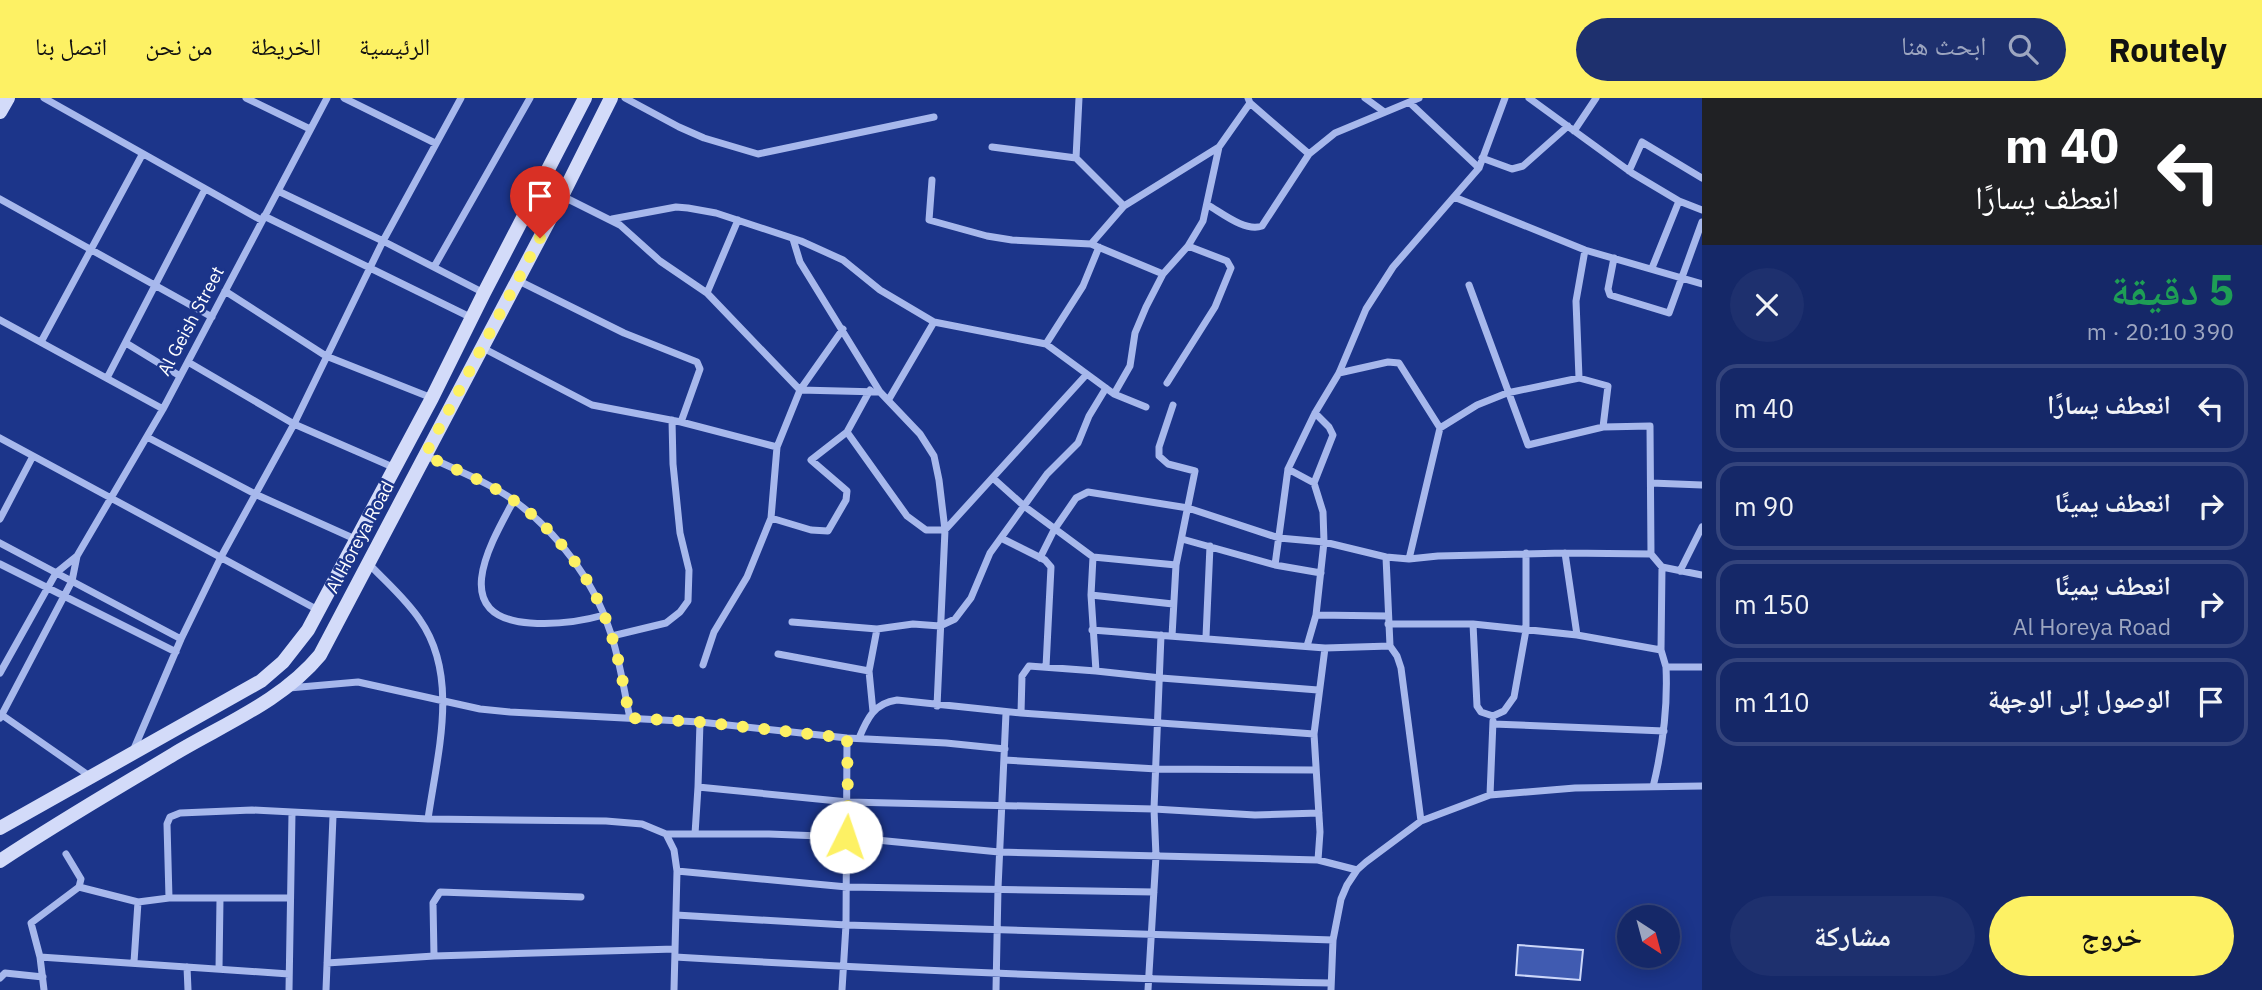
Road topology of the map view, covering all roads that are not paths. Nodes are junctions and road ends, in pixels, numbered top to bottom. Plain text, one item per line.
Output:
1 (8, 98) edge
2 (44, 98) edge
3 (246, 98) edge
4 (327, 98) edge
5 (344, 98) edge
6 (461, 98) edge
7 (530, 98) edge
8 (585, 98) edge
9 (611, 98) edge
10 (625, 98) edge
11 (1079, 98) edge
12 (1365, 98) edge
13 (1419, 98) edge
14 (1505, 98) edge
15 (1529, 98) edge
16 (1596, 98) edge
17 (1249, 100) edge
18 (1410, 103) junction
19 (1383, 111) junction
20 (0, 112) edge
21 (934, 117) dead end
22 (1571, 128) junction
23 (310, 129) junction
24 (435, 143) junction
25 (992, 147) dead end
26 (1219, 147) junction
27 (1309, 153) junction
28 (142, 155) junction
29 (1076, 158) junction
30 (1482, 158) junction
31 (1479, 168) junction
32 (1629, 171) junction
33 (1702, 178) edge
34 (932, 180) dead end
35 (205, 189) junction
36 (278, 191) junction
37 (562, 196) junction
38 (1454, 197) junction
39 (0, 200) edge
40 (1679, 201) junction
41 (1208, 205) junction
42 (1124, 206) junction
43 (1702, 210) edge
44 (263, 218) junction
45 (611, 219) junction
46 (738, 220) junction
47 (1702, 222) edge
48 (793, 239) junction
49 (383, 241) junction
50 (1095, 245) junction
51 (1188, 246) junction
52 (90, 248) junction
53 (1585, 250) junction
54 (1614, 258) junction
55 (370, 267) junction
56 (434, 267) junction
57 (1651, 268) junction
58 (1163, 274) junction
59 (1683, 277) junction
60 (517, 279) junction
61 (1702, 284) edge
62 (156, 285) junction
63 (1469, 285) dead end
64 (225, 291) junction
65 (484, 293) junction
66 (706, 293) junction
67 (212, 317) junction
68 (472, 318) junction
69 (0, 320) edge
70 (934, 322) junction
71 (843, 329) junction
72 (41, 342) junction
73 (126, 343) junction
74 (1046, 344) junction
75 (481, 346) junction
76 (326, 356) junction
77 (188, 362) junction
78 (1339, 373) junction
79 (1086, 375) junction
80 (180, 376) junction
81 (107, 378) junction
82 (1579, 378) junction
83 (1167, 383) dead end
84 (1106, 388) junction
85 (800, 390) junction
86 (870, 390) junction
87 (880, 392) junction
88 (1507, 393) junction
89 (1114, 394) junction
90 (432, 398) junction
91 (889, 399) junction
92 (1174, 405) dead end
93 (1146, 407) dead end
94 (163, 409) junction
95 (1315, 413) junction
96 (672, 420) junction
97 (681, 422) junction
98 (294, 424) junction
99 (1603, 427) junction
100 (1440, 428) junction
101 (847, 432) junction
102 (147, 437) junction
103 (0, 438) edge
104 (777, 447) junction
105 (425, 455) junction
106 (33, 456) junction
107 (394, 468) junction
108 (1288, 469) junction
109 (994, 479) junction
110 (1314, 483) junction
111 (1651, 483) junction
112 (1702, 485) edge
113 (255, 494) junction
114 (111, 498) junction
115 (514, 500) junction
116 (1024, 506) junction
117 (1188, 508) junction
118 (771, 518) junction
119 (0, 519) edge
120 (1702, 527) edge
121 (945, 530) junction
122 (1055, 530) junction
123 (1001, 538) junction
124 (1279, 538) junction
125 (355, 539) junction
126 (1182, 539) junction
127 (1324, 542) junction
128 (0, 543) edge
129 (1210, 546) junction
130 (1526, 553) junction
131 (1565, 553) junction
132 (1651, 554) junction
133 (77, 556) junction
134 (221, 557) junction
135 (1386, 557) junction
136 (1040, 558) junction
137 (1093, 558) junction
138 (1409, 559) junction
139 (0, 564) edge
140 (368, 564) junction
141 (1176, 565) junction
142 (1275, 565) junction
143 (1662, 567) junction
144 (1680, 571) junction
145 (56, 573) junction
146 (1321, 573) junction
147 (1702, 575) edge
148 (72, 581) junction
149 (47, 587) junction
150 (65, 595) junction
151 (1091, 595) junction
152 (1173, 604) junction
153 (318, 610) junction
154 (604, 615) junction
155 (1316, 615) junction
156 (1388, 620) junction
157 (792, 622) dead end
158 (1473, 624) junction
159 (940, 626) junction
160 (877, 629) junction
161 (1093, 630) junction
162 (1526, 630) junction
163 (1161, 635) junction
164 (1577, 635) junction
165 (612, 636) junction
166 (1172, 636) junction
167 (1206, 637) junction
168 (181, 639) junction
169 (1307, 646) junction
170 (1390, 646) junction
171 (1325, 648) junction
172 (1661, 650) junction
173 (176, 652) junction
174 (778, 654) dead end
175 (703, 665) dead end
176 (1046, 667) junction
177 (1666, 667) junction
178 (1702, 667) edge
179 (869, 671) junction
180 (1096, 671) junction
181 (0, 673) edge
182 (1161, 678) junction
183 (286, 688) junction
184 (1318, 690) junction
185 (444, 701) junction
186 (937, 706) junction
187 (873, 712) junction
188 (1006, 713) junction
189 (1021, 713) junction
190 (1, 717) edge
191 (630, 718) junction
192 (1493, 720) junction
193 (700, 722) junction
194 (1159, 724) junction
195 (1664, 731) junction
196 (1314, 734) junction
197 (847, 738) junction
198 (859, 738) junction
199 (1005, 749) junction
200 (132, 755) junction
201 (1004, 760) junction
202 (1157, 769) junction
203 (1315, 771) junction
204 (92, 778) junction
205 (1702, 786) edge
206 (698, 787) junction
207 (1653, 787) junction
208 (1490, 795) junction
209 (848, 802) junction
210 (1002, 807) junction
211 (1154, 809) junction
212 (292, 813) junction
213 (1319, 813) junction
214 (333, 816) junction
215 (428, 819) junction
216 (1421, 821) junction
217 (0, 828) edge
218 (666, 834) junction
219 (695, 834) junction
220 (846, 837) junction
221 (999, 852) junction
222 (66, 854) dead end
223 (1156, 856) junction
224 (1318, 860) junction
225 (0, 861) edge
226 (1357, 870) junction
227 (677, 871) junction
228 (79, 887) junction
229 (846, 887) junction
230 (998, 888) junction
231 (1154, 892) junction
232 (581, 897) dead end
233 (170, 898) junction
234 (220, 898) junction
235 (290, 898) junction
236 (138, 901) junction
237 (676, 915) junction
238 (846, 925) junction
239 (998, 930) junction
240 (1150, 934) junction
241 (1333, 940) junction
242 (675, 953) junction
243 (434, 956) junction
244 (40, 957) junction
245 (134, 962) junction
246 (327, 963) junction
247 (187, 967) junction
248 (843, 967) junction
249 (219, 969) junction
250 (997, 973) junction
251 (289, 974) junction
252 (43, 977) junction
253 (0, 978) edge
254 (1148, 979) junction
255 (1331, 986) edge
256 (44, 990) edge
257 (188, 990) edge
258 (289, 990) edge
259 (326, 990) edge
260 (674, 990) edge
261 (842, 990) edge
262 (996, 990) edge
263 (1148, 990) edge

1 - 20 main road
2 - 28 street
3 - 23 street
4 - 23 street, Al Geish Street
5 - 24 street
6 - 24 street
7 - 56 street
8 - 65 main road, Al Horeya Road
9 - 37 main road, Al Horeya Road
10 - 21 street
11 - 29 street
12 - 19 street
13 - 18 street
14 - 30 street
15 - 22 street
16 - 22 street
17 - 26 street
17 - 27 street
18 - 19 street
18 - 31 street
19 - 27 street
22 - 30 street
22 - 32 street
23 - 36 street, Al Geish Street
24 - 49 street
25 - 29 street
26 - 41 street
26 - 42 street
27 - 41 street
28 - 35 street
28 - 52 street
29 - 42 street
30 - 31 street
31 - 38 street
32 - 33 street
32 - 40 street
34 - 50 street
35 - 44 street
35 - 62 street
36 - 44 street, Al Geish Street
36 - 49 street
37 - 45 street
37 - 60 main road, Al Horeya Road
38 - 53 street
38 - 78 street
39 - 52 street
40 - 43 street
40 - 57 street
41 - 51 street
42 - 50 street
44 - 55 street
44 - 64 street, Al Geish Street
45 - 46 street
45 - 66 street
46 - 48 street
46 - 66 street
47 - 59 street
48 - 70 street
48 - 71 street
49 - 55 street
49 - 56 street
50 - 58 street
50 - 74 street
51 - 58 street
51 - 83 street
52 - 62 street
52 - 72 street
53 - 54 street
53 - 82 street
54 - 57 street
54 - 59 street
55 - 68 street
55 - 76 street
56 - 65 street
57 - 59 street
58 - 89 street
59 - 61 street
60 - 75 main road, Al Horeya Road
60 - 97 street
62 - 67 street
62 - 73 street
63 - 88 street
64 - 67 street, Al Geish Street
64 - 76 street
65 - 68 main road, Al Horeya Road
66 - 85 street
67 - 77 street, Al Geish Street
68 - 90 main road, Al Horeya Road
69 - 72 street
70 - 74 street
70 - 91 street
71 - 85 street
71 - 87 street
72 - 81 street
73 - 80 street
73 - 81 street
74 - 79 street
75 - 96 street
75 - 105 main road, Al Horeya Road
76 - 90 street
76 - 98 street
77 - 80 street, Al Geish Street
77 - 98 street
78 - 95 street
78 - 100 street
79 - 84 street
79 - 109 street
80 - 94 street, Al Geish Street
81 - 94 street
82 - 88 street
82 - 99 street
84 - 89 street
84 - 116 street
85 - 86 street
85 - 104 street
86 - 87 street
86 - 101 street
87 - 91 street
88 - 99 street
88 - 100 street
89 - 93 street
90 - 107 main road, Al Horeya Road
91 - 121 street
92 - 117 street
94 - 102 street, Al Geish Street
95 - 108 street
95 - 110 street
96 - 97 street
96 - 165 street
97 - 104 street
98 - 107 street
98 - 113 street
99 - 111 street
100 - 138 street
101 - 118 street
101 - 121 street
102 - 113 street
102 - 114 street, Al Geish Street
103 - 106 street
104 - 118 street
105 - 115 street
105 - 140 main road, Al Horeya Road
106 - 114 street
106 - 119 street
107 - 125 main road, Al Horeya Road
108 - 110 street
108 - 124 street
109 - 116 street
109 - 121 street
110 - 127 street
111 - 112 street
111 - 132 street
113 - 125 street
113 - 134 street
114 - 133 street, Al Geish Street
114 - 134 street
115 - 154 street
115 - 154 street
116 - 122 street
116 - 123 street
117 - 122 street
117 - 124 street
117 - 126 street
118 - 175 street
120 - 144 street
121 - 159 street
122 - 136 street
122 - 137 street
123 - 136 street
123 - 159 street
124 - 127 street
124 - 142 street
125 - 153 main road, Al Horeya Road
126 - 129 street
126 - 141 street
127 - 135 street
127 - 146 street
128 - 145 street
129 - 142 street
129 - 167 street
130 - 131 street
130 - 138 street
130 - 162 street
131 - 132 street
131 - 164 street
132 - 143 street
133 - 145 street, Al Geish Street
133 - 148 street, Al Geish Street
134 - 153 street
134 - 168 street
135 - 138 street
135 - 156 street
136 - 176 street
137 - 141 street
137 - 151 street
139 - 149 street
140 - 183 main road, Al Horeya Road
140 - 185 street
141 - 152 street
142 - 146 street
143 - 144 street
143 - 172 street
144 - 147 street
145 - 148 street
145 - 149 street, Al Geish Street
146 - 155 street
148 - 150 street, Al Geish Street
148 - 168 street
149 - 150 street
149 - 181 street, Al Geish Street
150 - 173 street
150 - 190 street, Al Geish Street
151 - 152 street
151 - 161 street
152 - 166 street
153 - 200 main road, Al Horeya Road
154 - 165 street
155 - 156 street
155 - 169 street
156 - 158 street
156 - 170 street
157 - 160 street
158 - 162 street
158 - 192 street
159 - 160 street
159 - 186 street
160 - 179 street
161 - 163 street
161 - 180 street
162 - 164 street
162 - 192 street
163 - 166 street
163 - 182 street
164 - 172 street
165 - 191 street
166 - 167 street
167 - 169 street
168 - 173 street
169 - 171 street
170 - 171 street
170 - 216 street
171 - 184 street
172 - 177 street
173 - 200 street
174 - 179 street
176 - 180 street
176 - 189 street
177 - 178 street
177 - 195 street
179 - 187 street
180 - 182 street
182 - 184 street
182 - 194 street
183 - 185 street
183 - 225 main road, Al Horeya Road
184 - 196 street
185 - 191 street
185 - 215 street
186 - 187 street
186 - 188 street
187 - 198 street
188 - 189 street
188 - 199 street
189 - 194 street
190 - 204 street
191 - 193 street
192 - 195 street
192 - 208 street
193 - 197 street
193 - 206 street
194 - 196 street
194 - 202 street
195 - 207 street
196 - 203 street
197 - 198 street
197 - 209 street
198 - 199 street
199 - 201 street
200 - 204 main road, Al Horeya Road
201 - 202 street
201 - 210 street
202 - 203 street
202 - 211 street
203 - 213 street
204 - 217 main road, Al Horeya Road
205 - 207 street
206 - 209 street
206 - 219 street
207 - 208 street
208 - 216 street
209 - 210 street
209 - 220 street
210 - 211 street
210 - 221 street
211 - 213 street
211 - 223 street
212 - 214 street
212 - 233 street
212 - 235 street
213 - 224 street
214 - 215 street
214 - 246 street
215 - 218 street
216 - 226 street
218 - 219 street
218 - 227 street
219 - 220 street
220 - 221 street
220 - 229 street
221 - 223 street
221 - 230 street
222 - 228 street
223 - 224 street
223 - 231 street
224 - 226 street
226 - 241 street
227 - 229 street
227 - 237 street
228 - 236 street
228 - 244 street
229 - 230 street
229 - 238 street
230 - 231 street
230 - 239 street
231 - 240 street
232 - 243 street
233 - 234 street
233 - 236 street
234 - 235 street
234 - 249 street
235 - 251 street
236 - 245 street
237 - 238 street
237 - 242 street
238 - 239 street
238 - 248 street
239 - 240 street
239 - 250 street
240 - 241 street
240 - 254 street
241 - 255 street
242 - 243 street
242 - 248 street
242 - 260 street
243 - 246 street
244 - 245 street
244 - 252 street
245 - 247 street
246 - 259 street
247 - 249 street
247 - 257 street
248 - 250 street
248 - 261 street
249 - 251 street
250 - 254 street
250 - 262 street
251 - 258 street
252 - 253 street
252 - 256 street
254 - 255 street
254 - 263 street

